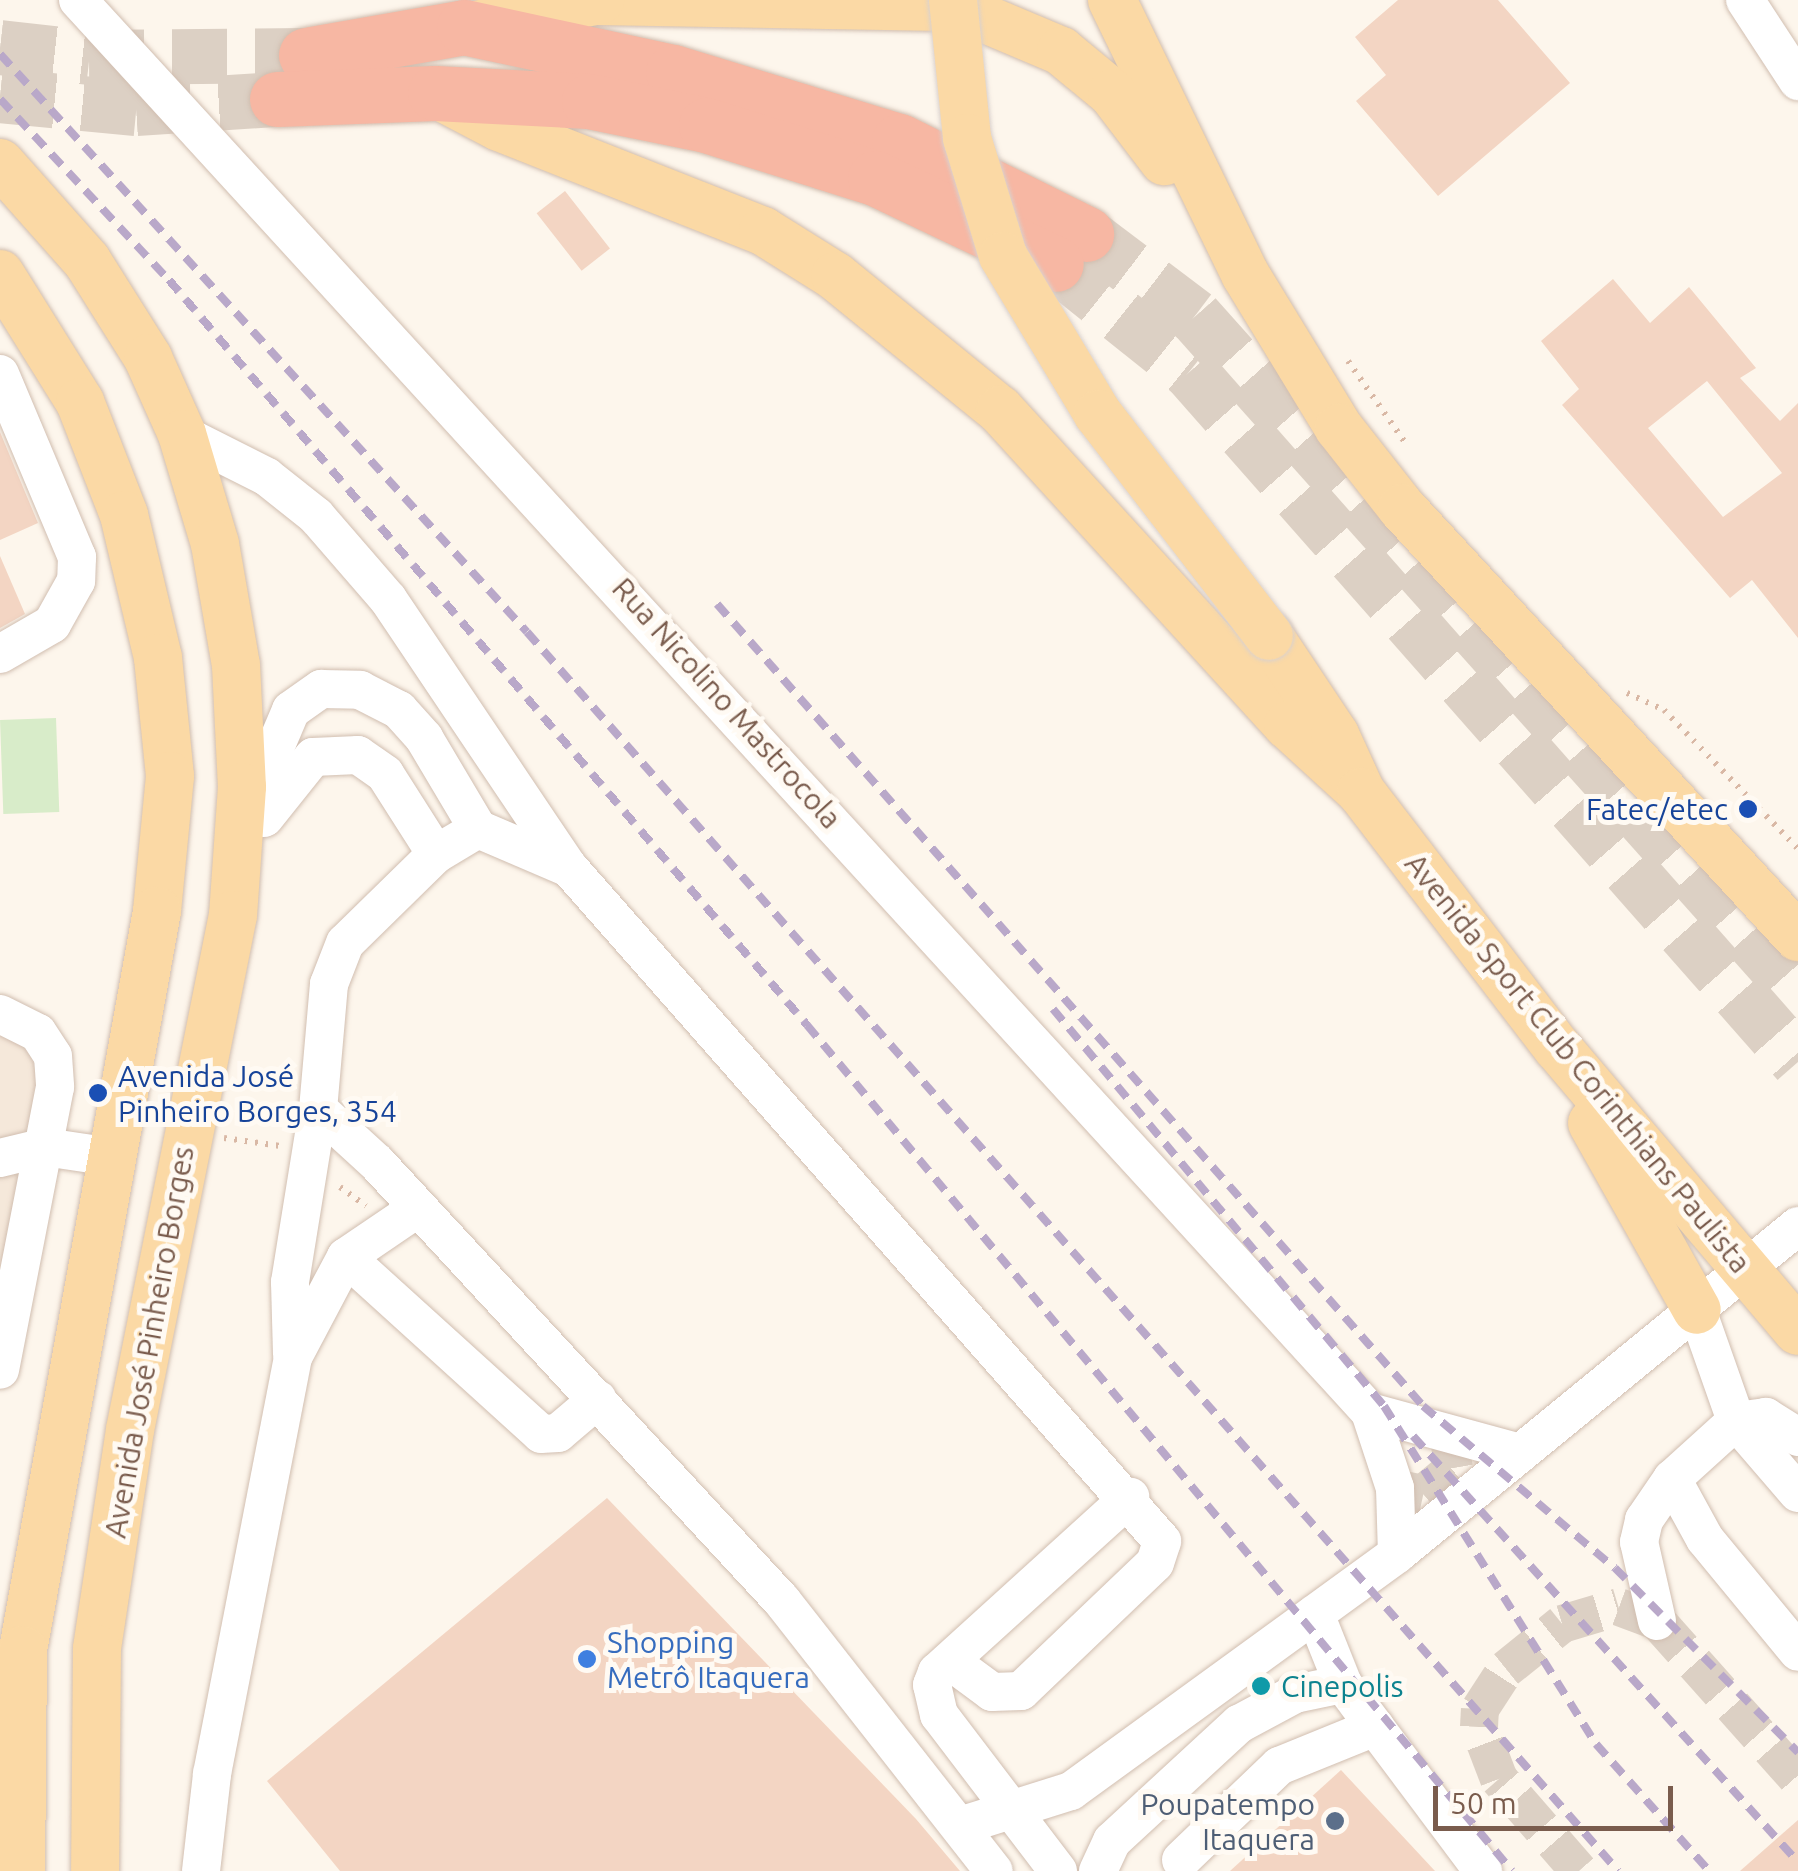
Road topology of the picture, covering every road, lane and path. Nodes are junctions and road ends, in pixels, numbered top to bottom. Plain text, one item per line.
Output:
1 (78, 0) edge
2 (598, 0) edge
3 (953, 0) edge
4 (1112, 0) edge
5 (1745, 0) edge
6 (464, 28) junction
7 (1798, 81) edge
8 (434, 93) junction
9 (0, 163) edge
10 (0, 274) edge
11 (1246, 274) junction
12 (1342, 353) dead end
13 (0, 374) edge
14 (182, 434) junction
15 (1410, 451) dead end
16 (0, 654) edge
17 (1622, 693) dead end
18 (1361, 792) junction
19 (264, 818) junction
20 (478, 830) junction
21 (1798, 850) edge
22 (436, 854) junction
23 (569, 868) junction
24 (232, 915) junction
25 (1798, 936) edge
26 (0, 1014) edge
27 (1557, 1047) junction
28 (318, 1109) junction
29 (45, 1147) junction
30 (112, 1157) junction
31 (0, 1158) edge
32 (418, 1208) junction
33 (1798, 1226) edge
34 (346, 1257) junction
35 (1747, 1270) junction
36 (1697, 1310) junction
37 (1798, 1331) edge
38 (292, 1357) junction
39 (0, 1370) edge
40 (598, 1399) junction
41 (1370, 1412) junction
42 (1736, 1421) junction
43 (1798, 1437) edge
44 (1520, 1453) junction
45 (1672, 1479) junction
46 (1798, 1493) edge
47 (1130, 1497) junction
48 (1397, 1554) junction
49 (1315, 1614) junction
50 (1658, 1621) dead end
51 (1798, 1652) edge
52 (941, 1673) junction
53 (1343, 1684) junction
54 (878, 1722) junction
55 (1375, 1727) junction
56 (1140, 1814) junction
57 (1014, 1815) junction
58 (960, 1826) junction
59 (1186, 1866) edge
60 (21, 1871) edge
61 (95, 1871) edge
62 (201, 1871) edge
63 (994, 1871) edge
64 (1058, 1871) edge
65 (1098, 1871) edge
66 (1484, 1871) edge

1 - 41 street, Rua Nicolino Mastrocola
2 - 6 main road
2 - 11 main road
3 - 18 main road, Avenida Sport Club Corinthians Paulista, bridge
4 - 11 main road
5 - 7 street
6 - 8 highway
6 - 8 highway
8 - 18 main road, Avenida Sport Club Corinthians Paulista
9 - 14 main road, Avenida José Pinheiro Borges
10 - 30 main road
11 - 25 main road
12 - 15 path
13 - 16 street
14 - 23 street
14 - 24 main road, Avenida José Pinheiro Borges
17 - 21 path
18 - 27 main road, Avenida Sport Club Corinthians Paulista
19 - 20 street
19 - 22 street
19 - 24 street
20 - 22 street
20 - 23 street
22 - 28 street
23 - 47 street
24 - 61 main road, Avenida José Pinheiro Borges
26 - 29 street
27 - 35 main road, Avenida Sport Club Corinthians Paulista
27 - 36 main road
28 - 32 street
28 - 38 street
29 - 30 street
29 - 31 street
29 - 39 street
30 - 60 main road
32 - 34 street
32 - 40 street
33 - 35 street
34 - 38 street
34 - 40 street
35 - 36 street
35 - 37 main road, Avenida Sport Club Corinthians Paulista
36 - 42 street
36 - 44 street
38 - 62 street
40 - 54 street
41 - 44 street
41 - 48 street, Rua Nicolino Mastrocola
42 - 43 street
42 - 45 street
42 - 46 street
44 - 48 street
45 - 50 street
45 - 51 street
47 - 52 street
47 - 52 street
48 - 49 street
49 - 53 street
49 - 57 street
52 - 54 street
52 - 57 street
53 - 55 street
53 - 56 street
54 - 58 street
55 - 59 street
55 - 66 street
56 - 59 street
56 - 65 street
57 - 58 street
57 - 64 street
58 - 63 street

